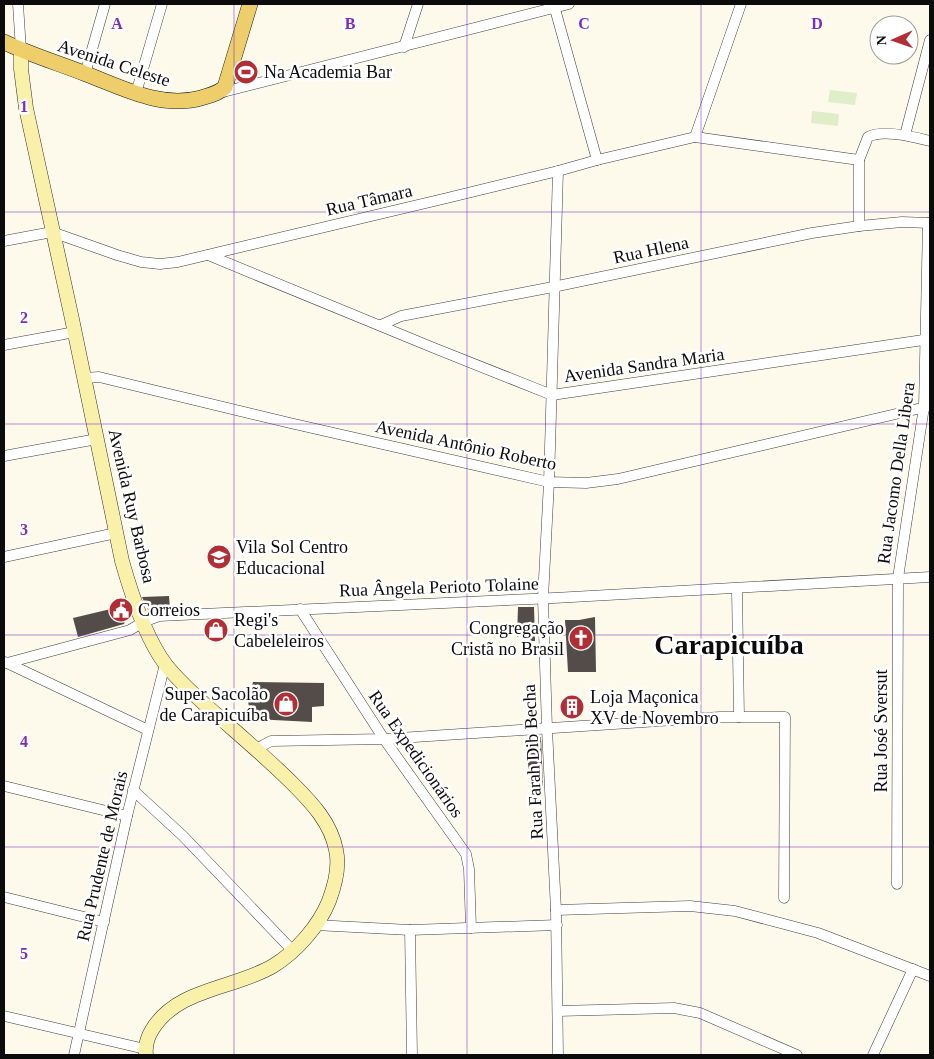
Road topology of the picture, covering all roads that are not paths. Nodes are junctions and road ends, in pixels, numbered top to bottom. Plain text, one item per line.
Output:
1 (18, 4) edge
2 (105, 4) edge
3 (162, 4) edge
4 (250, 4) edge
5 (418, 4) edge
6 (569, 4) edge
7 (741, 4) edge
8 (555, 9) junction
9 (930, 40) edge
10 (4, 42) edge
11 (404, 47) junction
12 (21, 50) junction
13 (230, 70) junction
14 (86, 74) junction
15 (254, 84) junction
16 (136, 93) junction
17 (216, 94) junction
18 (905, 135) junction
19 (695, 138) junction
20 (930, 141) edge
21 (597, 160) junction
22 (859, 160) junction
23 (558, 171) junction
24 (929, 223) edge
25 (859, 226) junction
26 (52, 232) junction
27 (4, 240) edge
28 (208, 255) junction
29 (554, 287) junction
30 (381, 325) junction
31 (75, 332) junction
32 (928, 339) edge
33 (4, 345) edge
34 (84, 378) junction
35 (552, 395) junction
36 (927, 407) edge
37 (97, 439) junction
38 (4, 456) edge
39 (549, 482) junction
40 (116, 533) junction
41 (4, 557) edge
42 (930, 577) edge
43 (898, 578) junction
44 (738, 589) junction
45 (543, 598) junction
46 (300, 609) junction
47 (143, 622) junction
48 (5, 662) edge
49 (165, 664) junction
50 (739, 717) junction
51 (547, 729) junction
52 (148, 730) junction
53 (384, 739) junction
54 (256, 749) junction
55 (4, 786) edge
56 (133, 790) junction
57 (126, 816) junction
58 (897, 884) dead end
59 (4, 897) edge
60 (784, 898) dead end
61 (556, 910) junction
62 (104, 922) junction
63 (315, 925) junction
64 (557, 925) junction
65 (471, 928) junction
66 (410, 930) junction
67 (292, 950) junction
68 (913, 969) junction
69 (930, 976) edge
70 (558, 1011) junction
71 (4, 1016) edge
72 (79, 1033) junction
73 (145, 1052) edge
74 (74, 1055) edge
75 (412, 1055) edge
76 (558, 1055) edge
77 (796, 1055) edge
78 (873, 1055) edge

1 - 12 street, Avenida Ruy Barbosa
2 - 14 street
3 - 16 street
4 - 13 main road
5 - 11 street
6 - 8 street, Avenida Celeste
7 - 19 street
8 - 11 street, Avenida Celeste
8 - 21 street
9 - 18 street
10 - 12 main road, Avenida Celeste
11 - 15 street, Avenida Celeste
12 - 14 main road, Avenida Celeste
12 - 26 street, Avenida Ruy Barbosa
13 - 15 street
13 - 17 main road
14 - 16 main road, Avenida Celeste
15 - 17 street, Avenida Celeste
16 - 17 main road, Avenida Celeste
18 - 20 street
18 - 22 street
19 - 21 street, Rua Tâmara
19 - 22 street
21 - 23 street, Rua Tâmara
22 - 25 street
23 - 28 street, Rua Tâmara
23 - 29 street, Rua Farah Dib Becha
24 - 25 street, Rua Hlena
24 - 32 street, Rua Jacomo Della Libera
25 - 29 street, Rua Hlena
26 - 27 street
26 - 28 street, Rua Tâmara
26 - 31 street, Avenida Ruy Barbosa
28 - 30 street, Avenida Sandra Maria
29 - 30 street, Rua Hlena
29 - 35 street, Rua Farah Dib Becha
30 - 35 street, Avenida Sandra Maria
31 - 33 street
31 - 34 street, Avenida Ruy Barbosa
32 - 35 street, Avenida Sandra Maria
32 - 36 street, Rua Jacomo Della Libera
34 - 37 street, Avenida Ruy Barbosa
34 - 39 street, Avenida Antônio Roberto
35 - 39 street, Rua Farah Dib Becha
36 - 39 street, Avenida Antônio Roberto
36 - 43 street, Rua Jacomo Della Libera
37 - 38 street
37 - 40 street, Avenida Ruy Barbosa
39 - 45 street, Rua Farah Dib Becha
40 - 41 street
40 - 47 street, Avenida Ruy Barbosa
42 - 43 street, Rua Ângela Perioto Tolaine
43 - 44 street, Rua Ângela Perioto Tolaine
43 - 58 street, Rua José Sversut
44 - 45 street, Rua Ângela Perioto Tolaine
44 - 50 street
45 - 46 street, Rua Ângela Perioto Tolaine
45 - 51 street, Rua Farah Dib Becha
46 - 47 street, Rua Ângela Perioto Tolaine
46 - 53 street, Rua Expedicionários
47 - 48 street, Rua Ângela Perioto Tolaine
47 - 49 street, Avenida Ruy Barbosa
48 - 52 street
49 - 52 street, Rua Prudente de Morais
49 - 54 street, Avenida Ruy Barbosa
50 - 51 street
50 - 60 street
51 - 53 street
51 - 61 street, Rua Farah Dib Becha
52 - 56 street, Rua Prudente de Morais
53 - 54 street
53 - 65 street, Rua Expedicionários
54 - 63 street, Avenida Ruy Barbosa
55 - 57 street
56 - 57 street, Rua Prudente de Morais
56 - 67 street
57 - 62 street, Rua Prudente de Morais
59 - 62 street
61 - 64 street, Rua Farah Dib Becha
61 - 68 street
62 - 72 street, Rua Prudente de Morais
63 - 66 street
63 - 67 street, Avenida Ruy Barbosa
64 - 65 street
64 - 70 street, Rua Farah Dib Becha
65 - 66 street
66 - 75 street
67 - 73 street, Avenida Ruy Barbosa
68 - 69 street
68 - 78 street
70 - 76 street, Rua Farah Dib Becha
70 - 77 street
71 - 72 street
72 - 73 street
72 - 74 street, Rua Prudente de Morais

